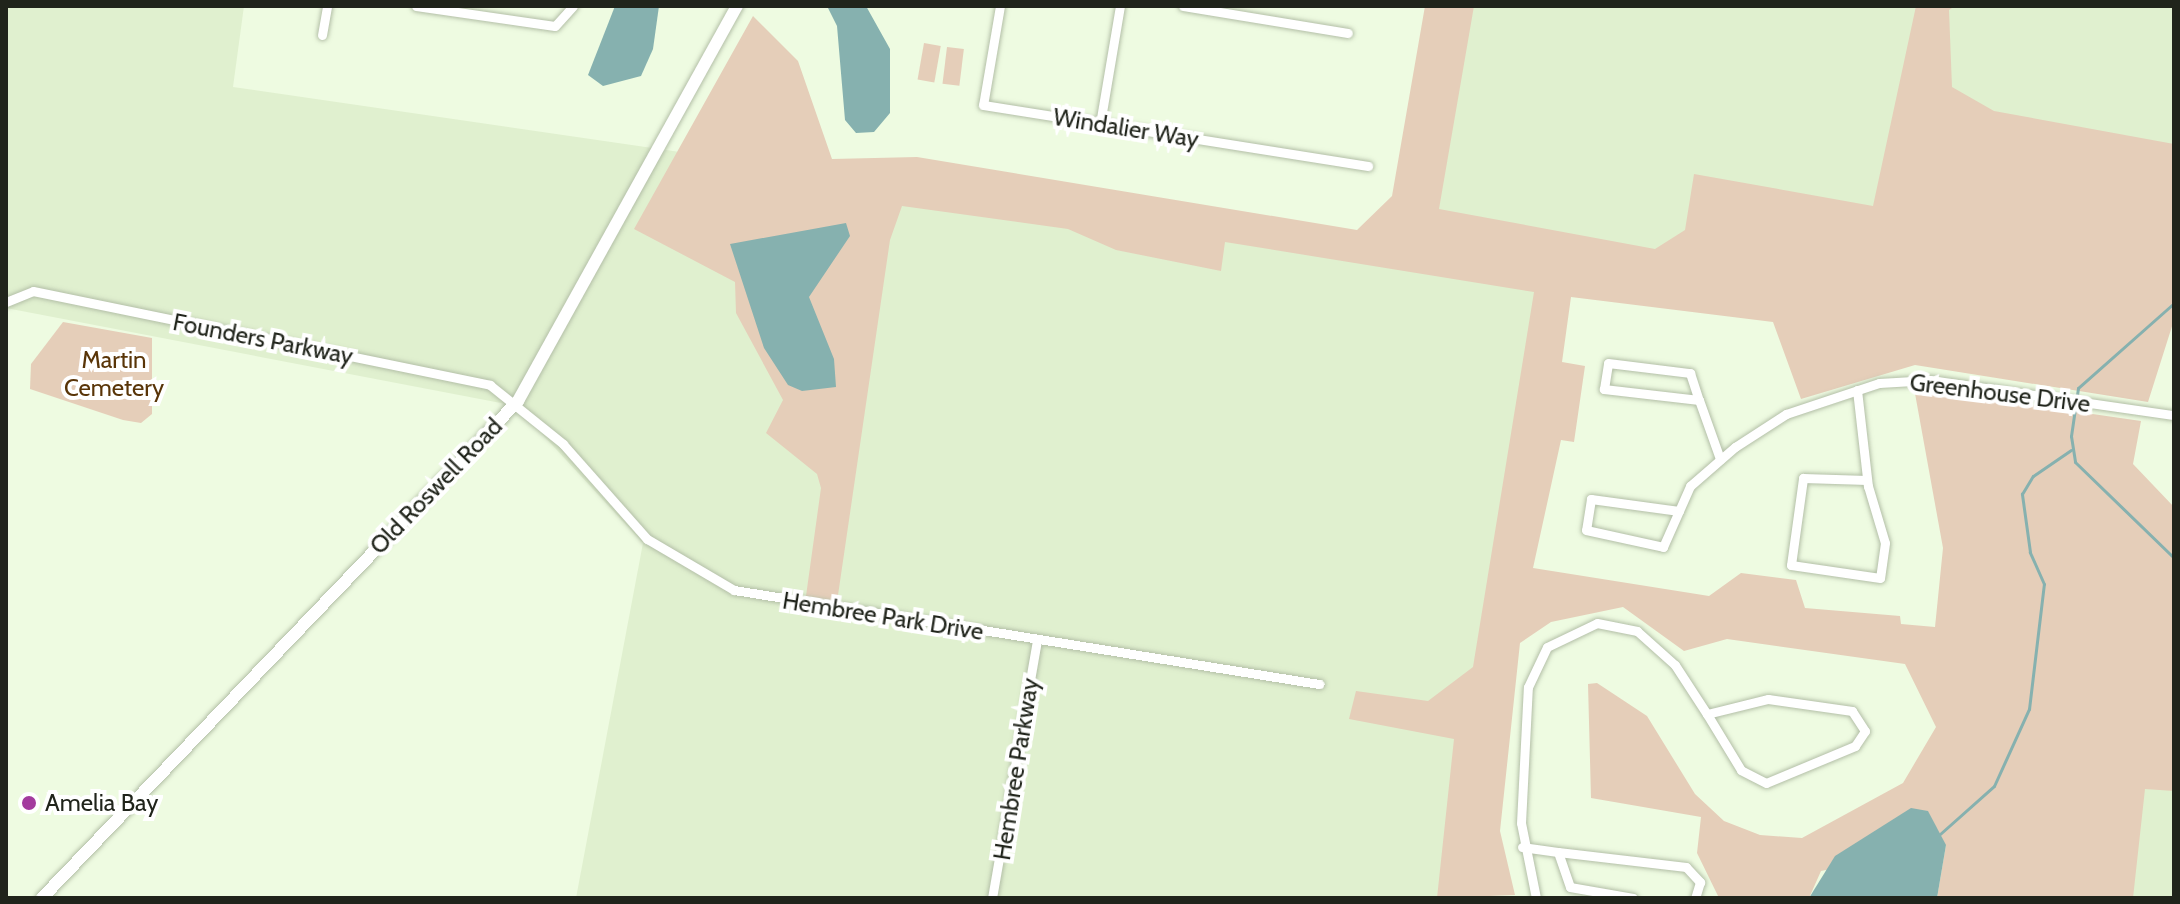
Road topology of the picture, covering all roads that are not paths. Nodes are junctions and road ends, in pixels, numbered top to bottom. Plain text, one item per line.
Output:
1 (327, 6) edge
2 (416, 6) edge
3 (573, 6) edge
4 (737, 6) edge
5 (1000, 6) edge
6 (1120, 6) edge
7 (1183, 6) edge
8 (1348, 33) dead end
9 (322, 35) dead end
10 (1100, 124) junction
11 (1368, 166) dead end
12 (6, 302) edge
13 (1857, 390) junction
14 (1699, 400) junction
15 (518, 401) junction
16 (2174, 415) edge
17 (1720, 459) junction
18 (1867, 480) junction
19 (1679, 511) junction
20 (1037, 640) junction
21 (1319, 684) dead end
22 (1707, 714) junction
23 (1522, 847) junction
24 (1558, 852) junction
25 (42, 898) edge
26 (992, 898) edge
27 (1536, 898) edge
28 (1633, 898) edge
29 (1695, 898) edge

1 - 9 street
2 - 3 street
4 - 15 street, Old Roswell Road
5 - 10 street, Windalier Way
6 - 10 street
7 - 8 street
10 - 11 street, Windalier Way
12 - 15 street, Founders Parkway
13 - 16 street, Greenhouse Drive
13 - 17 street, Greenhouse Drive
13 - 18 street
14 - 14 street
14 - 17 street
15 - 20 street, Hembree Park Drive
15 - 25 street, Old Roswell Road
17 - 19 street, Greenhouse Drive
18 - 18 street
19 - 19 street, Greenhouse Drive
20 - 21 street, Hembree Park Drive
20 - 26 street, Hembree Parkway
22 - 22 street
22 - 23 street
23 - 24 street
23 - 27 street
24 - 28 street
24 - 29 street

